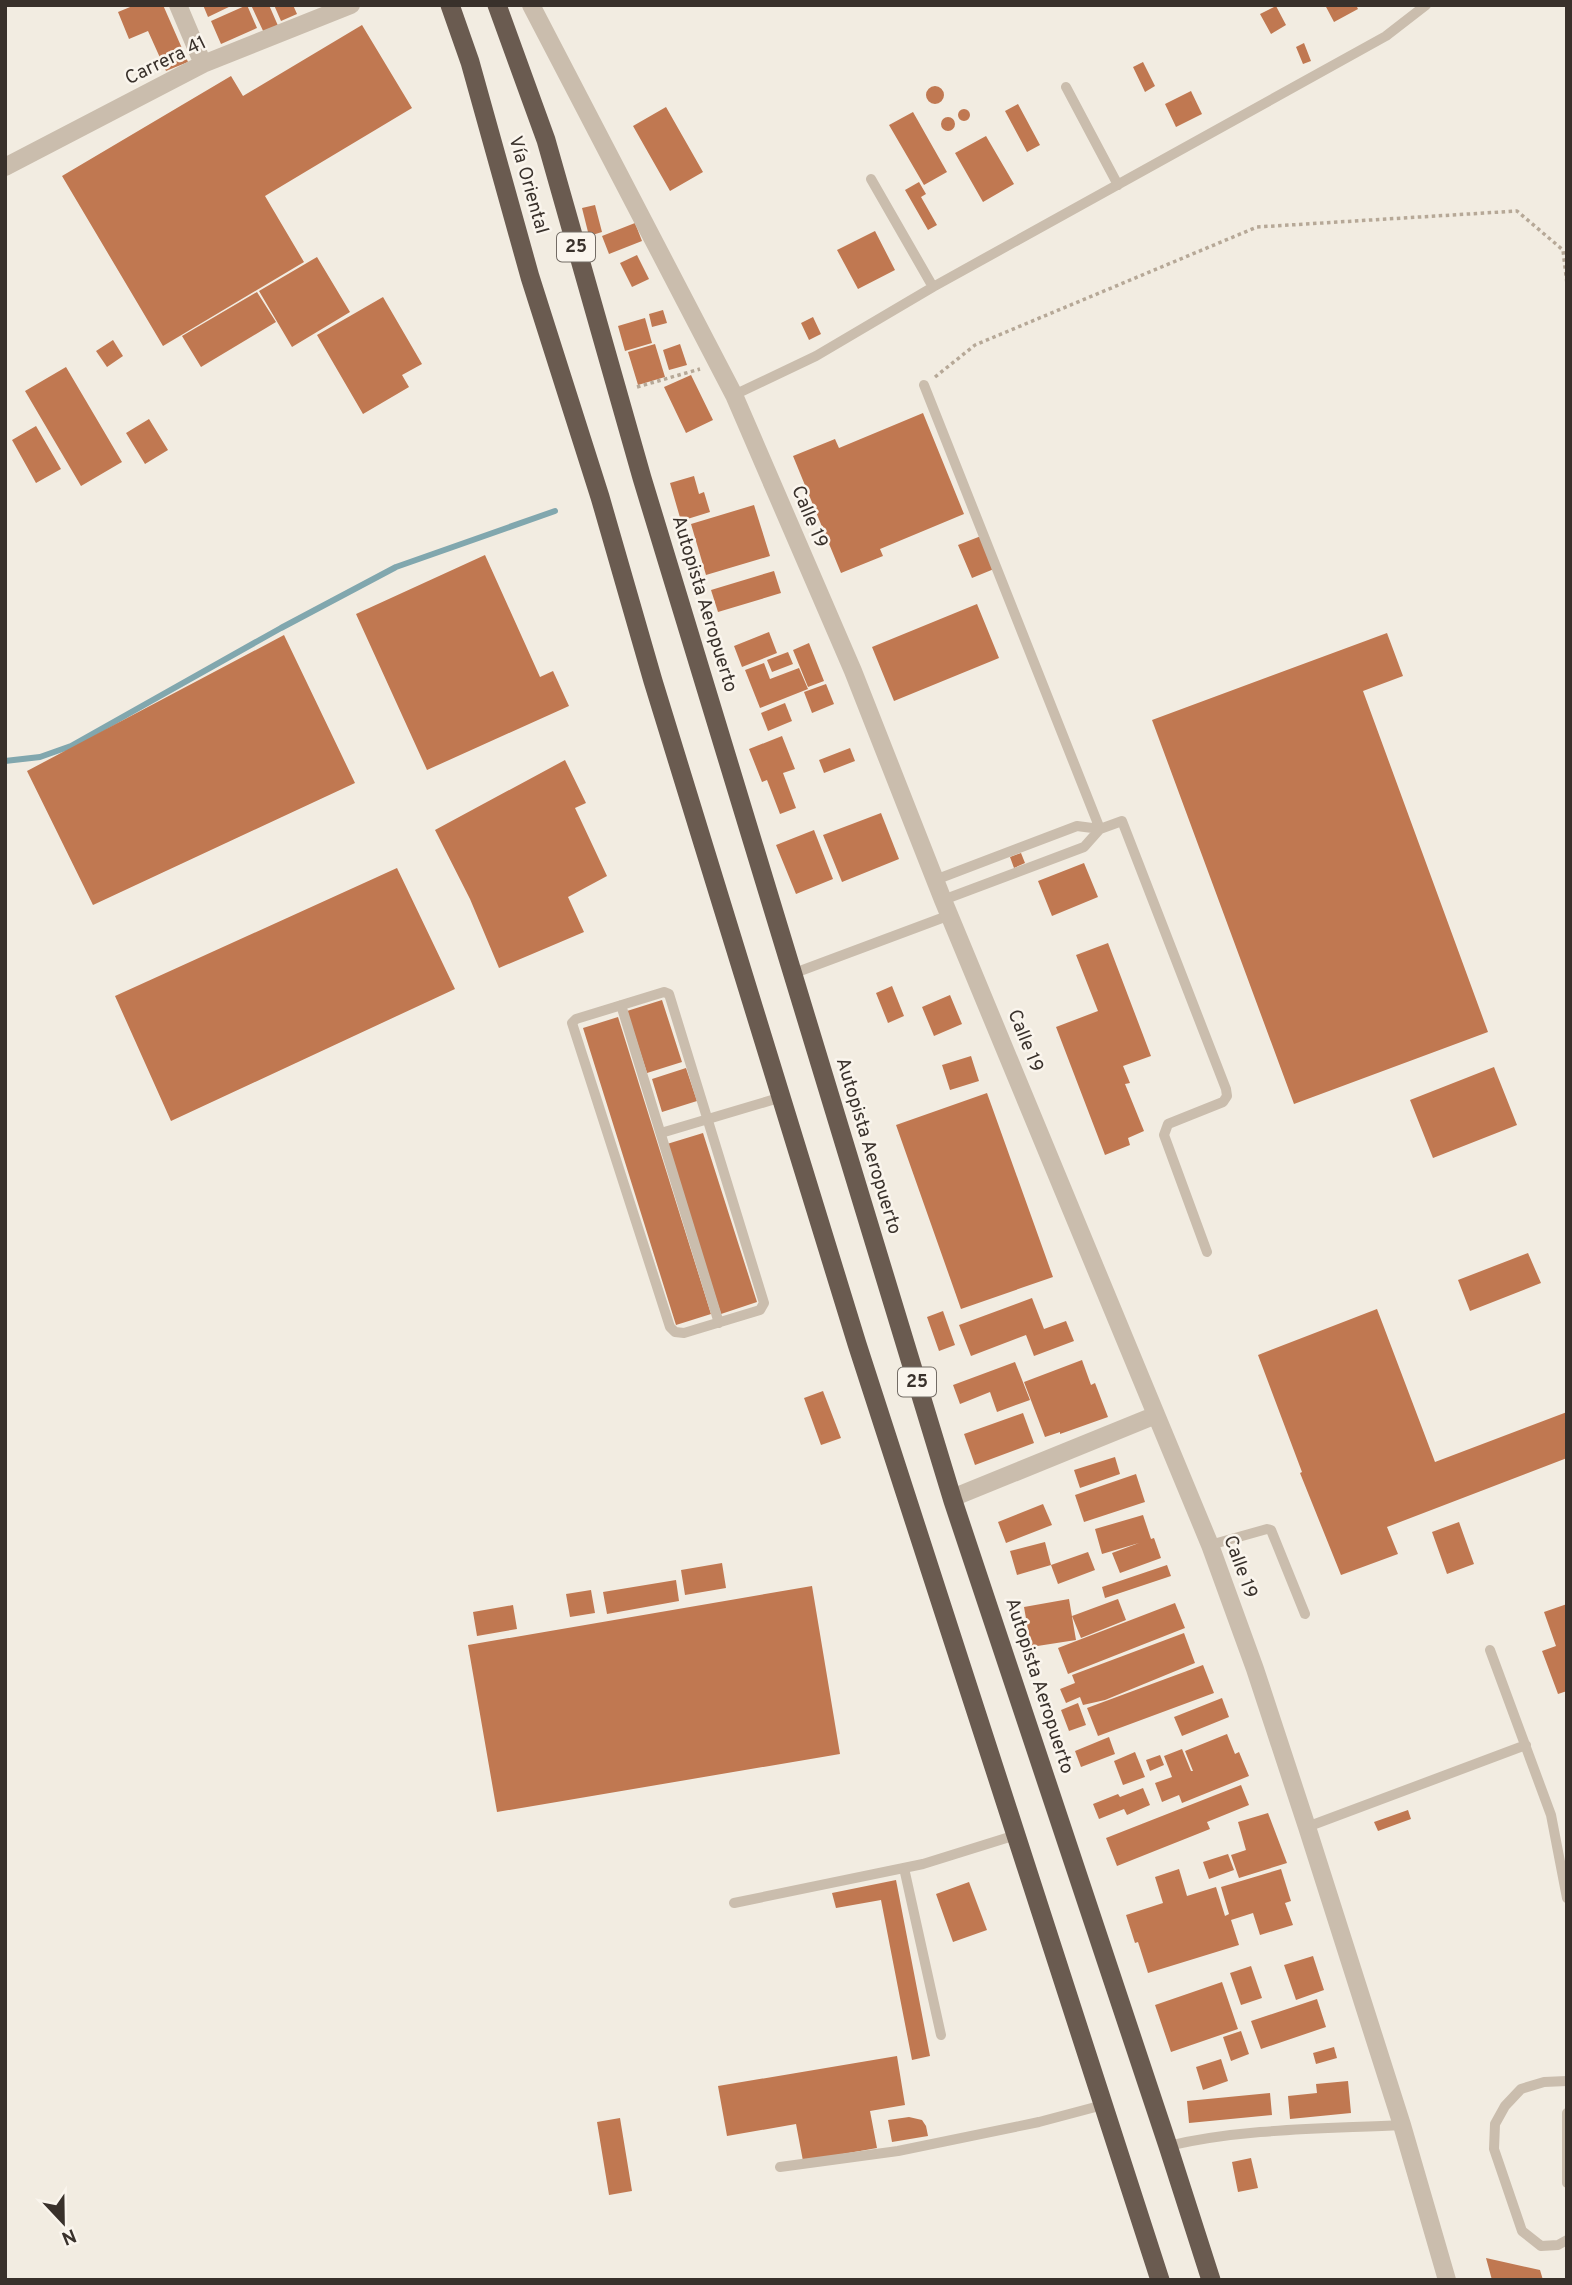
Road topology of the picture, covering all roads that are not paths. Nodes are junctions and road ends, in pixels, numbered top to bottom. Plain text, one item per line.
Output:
1 (178, 5) edge
2 (351, 5) edge
3 (450, 5) edge
4 (531, 5) edge
5 (1426, 5) edge
6 (501, 10) edge
7 (204, 64) junction
8 (1066, 87) dead end
9 (5, 167) edge
10 (870, 179) dead end
11 (1118, 185) junction
12 (933, 286) junction
13 (924, 386) road end
14 (734, 395) junction
15 (1100, 829) junction
16 (935, 880) junction
17 (946, 907) junction
18 (792, 974) junction
19 (621, 1005) junction
20 (782, 1097) junction
21 (707, 1119) junction
22 (661, 1133) junction
23 (1207, 1252) dead end
24 (719, 1322) junction
25 (1156, 1415) junction
26 (952, 1497) junction
27 (1210, 1545) junction
28 (1305, 1614) dead end
29 (1490, 1650) dead end
30 (1526, 1745) junction
31 (1307, 1827) junction
32 (1016, 1835) junction
33 (904, 1868) junction
34 (1567, 1898) edge
35 (734, 1903) dead end
36 (941, 2035) dead end
37 (1567, 2081) edge
38 (1103, 2105) junction
39 (1567, 2113) edge
40 (1402, 2125) junction
41 (1168, 2146) junction
42 (780, 2167) dead end
43 (1567, 2183) edge
44 (1567, 2240) edge
45 (1160, 2280) edge
46 (1211, 2280) edge
47 (1447, 2280) edge

1 - 7 street
2 - 7 street, Carrera 41
3 - 20 highway, Vía Oriental / 25
4 - 14 street, Calle 19
5 - 11 lane
6 - 18 highway, Autopista Aeropuerto / 25
7 - 9 street, Carrera 41
8 - 11 lane
10 - 12 lane
11 - 12 lane
12 - 14 lane
13 - 15 lane
14 - 16 street, Calle 19
15 - 16 lane
15 - 17 lane
15 - 23 lane
16 - 17 street, Calle 19
17 - 18 lane
17 - 25 street, Calle 19
18 - 26 highway, Autopista Aeropuerto / 25
19 - 21 lane
19 - 22 lane
19 - 24 lane
20 - 21 lane
20 - 32 highway, 25
21 - 22 lane
21 - 24 lane
22 - 24 lane
25 - 26 street
25 - 27 street, Calle 19
26 - 41 highway, Autopista Aeropuerto / 25
27 - 28 lane
27 - 31 street, Calle 19
29 - 30 lane
30 - 31 lane
30 - 34 lane
31 - 40 street, Calle 19
32 - 33 lane
32 - 38 highway, 25
33 - 35 lane
33 - 36 lane
37 - 44 lane
38 - 42 lane
38 - 45 highway, 25
39 - 43 lane
40 - 41 lane
40 - 47 street, Calle 19
41 - 46 highway, Autopista Aeropuerto / 25

